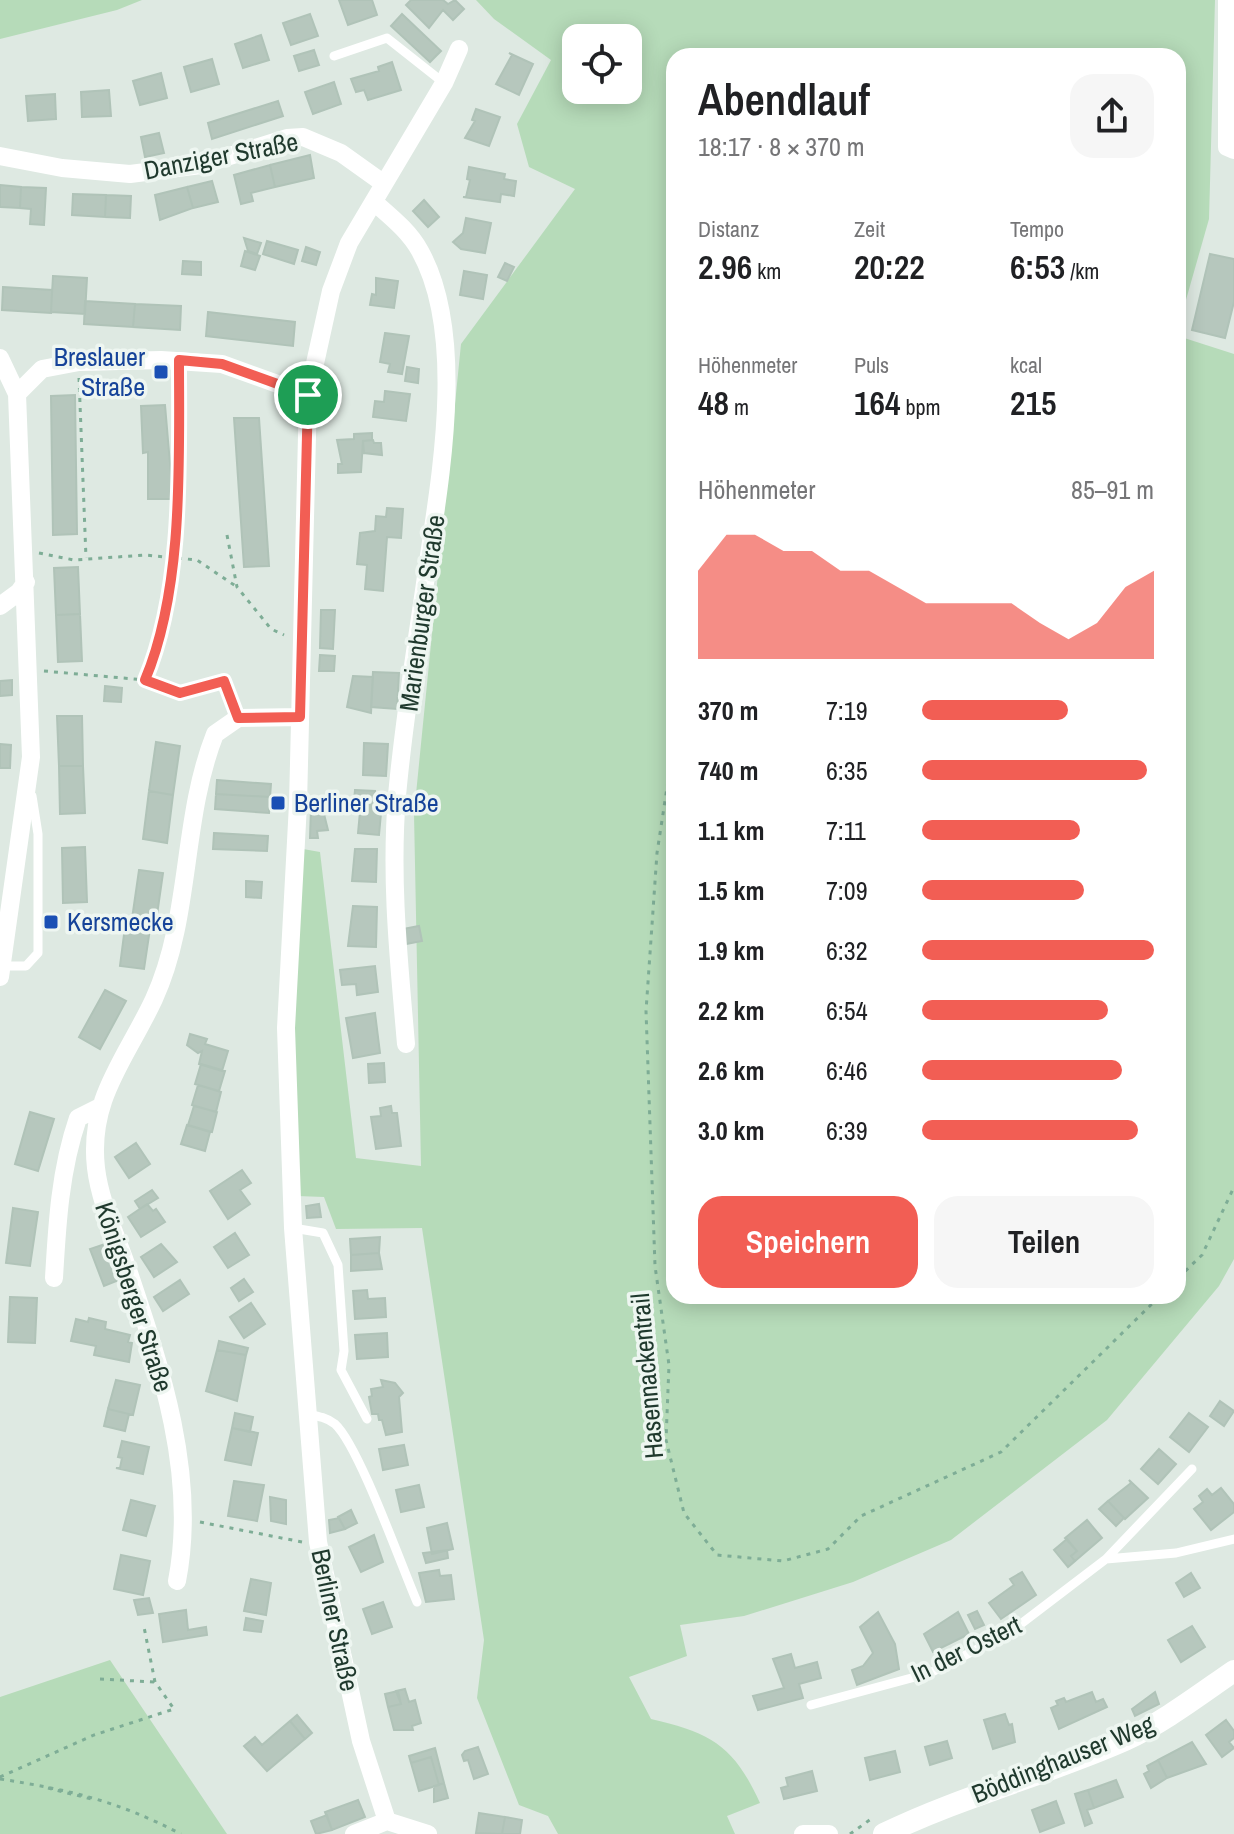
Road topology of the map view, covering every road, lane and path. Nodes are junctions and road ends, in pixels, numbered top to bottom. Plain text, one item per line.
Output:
1 (1227, 0) edge
2 (459, 49) dead end
3 (334, 56) dead end
4 (444, 83) junction
5 (1234, 150) edge
6 (0, 156) edge
7 (383, 183) junction
8 (374, 202) junction
9 (0, 358) edge
10 (179, 360) junction
11 (79, 362) junction
12 (17, 394) junction
13 (308, 395) junction
14 (227, 535) dead end
15 (24, 550) junction
16 (171, 559) junction
17 (86, 560) junction
18 (26, 582) junction
19 (237, 587) junction
20 (0, 606) edge
21 (302, 644) junction
22 (28, 670) junction
23 (145, 680) junction
24 (300, 717) junction
25 (238, 718) junction
26 (28, 770) junction
27 (666, 794) edge
28 (1, 971) edge
29 (406, 1044) dead end
30 (98, 1108) junction
31 (1234, 1187) edge
32 (293, 1228) junction
33 (1186, 1270) edge
34 (54, 1278) dead end
35 (1152, 1304) edge
36 (306, 1414) junction
37 (367, 1419) dead end
38 (1192, 1469) dead end
39 (183, 1519) junction
40 (1234, 1539) edge
41 (289, 1541) dead end
42 (1106, 1559) junction
43 (177, 1581) dead end
44 (417, 1602) dead end
45 (144, 1627) dead end
46 (1234, 1671) edge
47 (100, 1679) dead end
48 (155, 1682) junction
49 (811, 1705) dead end
50 (0, 1778) edge
51 (387, 1821) junction
52 (180, 1834) edge
53 (354, 1834) edge
54 (428, 1834) edge
55 (803, 1834) edge
56 (829, 1834) edge
57 (884, 1834) edge

1 - 5 street
2 - 4 street, Berliner Straße
3 - 4 lane
4 - 7 street, Berliner Straße
6 - 7 street, Danziger Straße
7 - 8 street, Berliner Straße
8 - 13 street, Berliner Straße
8 - 29 street, Marienburger Straße
9 - 12 street
10 - 11 street
10 - 13 street
10 - 16 path
11 - 12 street
11 - 17 path
12 - 15 street
13 - 21 street, Berliner Straße
14 - 19 path
15 - 17 path
15 - 18 street
16 - 17 path
16 - 19 path
16 - 23 path
18 - 20 street
18 - 22 street
19 - 21 path
21 - 24 street, Berliner Straße
22 - 23 path
22 - 26 street
23 - 25 path
24 - 25 street
24 - 32 street, Berliner Straße
25 - 30 street, Königsberger Straße
26 - 28 street
26 - 28 lane
27 - 35 path, Hasennackentrail
30 - 34 street, Königsberger Straße
30 - 39 street, Königsberger Straße
31 - 33 path
32 - 36 street, Berliner Straße
32 - 37 lane
36 - 44 lane
36 - 51 street, Berliner Straße
38 - 42 lane, In der Ostert
39 - 41 path
39 - 43 street, Königsberger Straße
40 - 42 lane
42 - 49 lane, In der Ostert
45 - 48 path
46 - 57 street, Böddinghauser Weg
47 - 48 path
48 - 50 path
50 - 52 path
51 - 53 street
51 - 54 street
55 - 56 street

